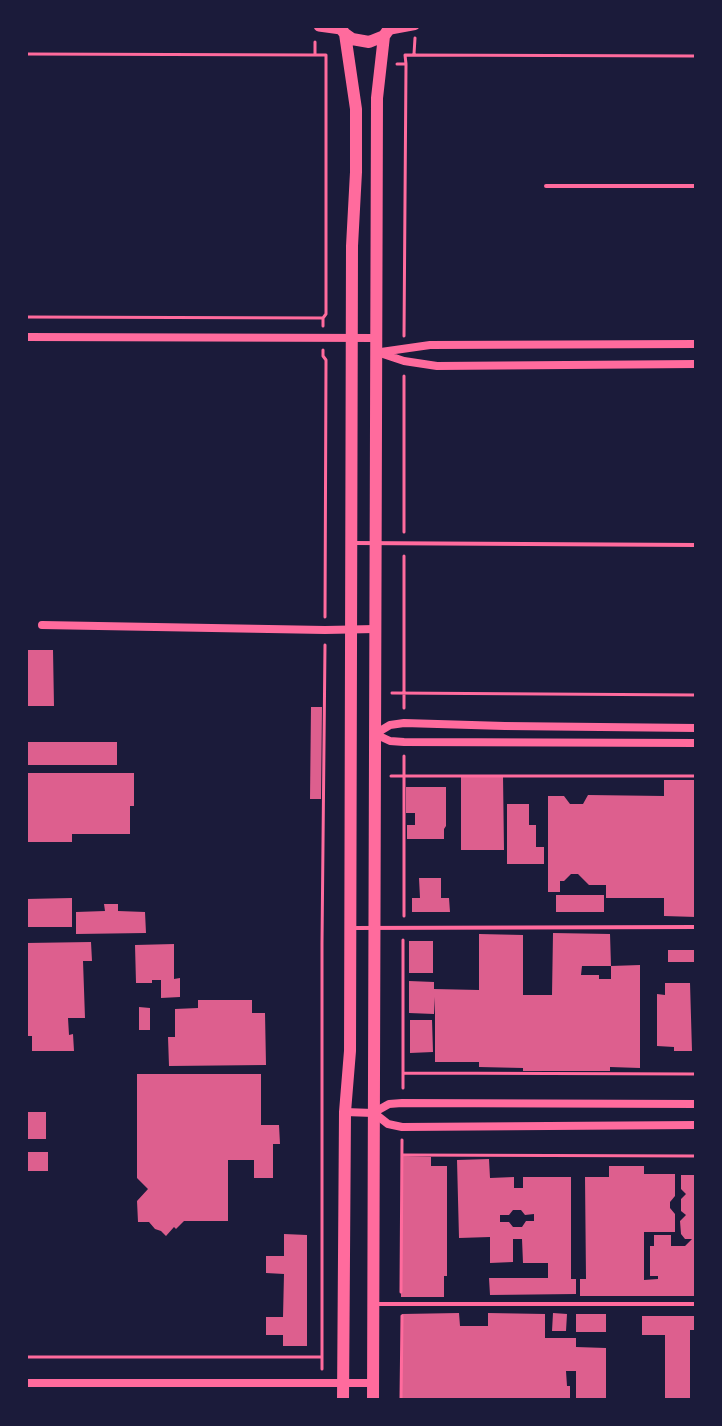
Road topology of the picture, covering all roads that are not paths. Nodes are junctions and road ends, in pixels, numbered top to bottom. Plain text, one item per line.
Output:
1 (319, 26) edge
2 (415, 26) edge
3 (342, 30) edge
4 (388, 31) edge
5 (546, 186) dead end
6 (696, 186) edge
7 (26, 337) edge
8 (352, 338) junction
9 (376, 338) junction
10 (696, 344) edge
11 (377, 352) junction
12 (696, 364) edge
13 (352, 543) junction
14 (376, 545) junction
15 (696, 545) edge
16 (42, 625) dead end
17 (375, 629) junction
18 (352, 630) junction
19 (696, 728) edge
20 (350, 734) junction
21 (375, 734) junction
22 (696, 743) edge
23 (696, 927) edge
24 (350, 928) junction
25 (374, 928) junction
26 (696, 1104) edge
27 (345, 1112) junction
28 (373, 1113) junction
29 (696, 1125) edge
30 (373, 1304) junction
31 (696, 1304) edge
32 (26, 1383) edge
33 (343, 1383) junction
34 (373, 1383) junction
35 (343, 1400) edge
36 (373, 1400) edge

1 - 3 street
2 - 4 street
3 - 4 main road
3 - 8 main road
4 - 9 main road
5 - 6 lane
7 - 8 street
8 - 9 street
8 - 13 main road
9 - 11 main road
10 - 11 street
11 - 12 street
11 - 14 main road
13 - 14 lane
13 - 18 main road
14 - 15 lane
14 - 17 main road
16 - 18 street
17 - 18 street
17 - 21 main road
18 - 20 main road
19 - 21 street
20 - 21 main road
20 - 24 main road
21 - 22 street
21 - 25 main road
23 - 25 lane
24 - 25 lane
24 - 27 main road
25 - 28 main road
26 - 28 street
27 - 28 street
27 - 33 main road
28 - 29 street
28 - 30 main road
30 - 31 lane
30 - 34 main road
32 - 33 street
33 - 34 street
33 - 35 main road
34 - 36 main road

